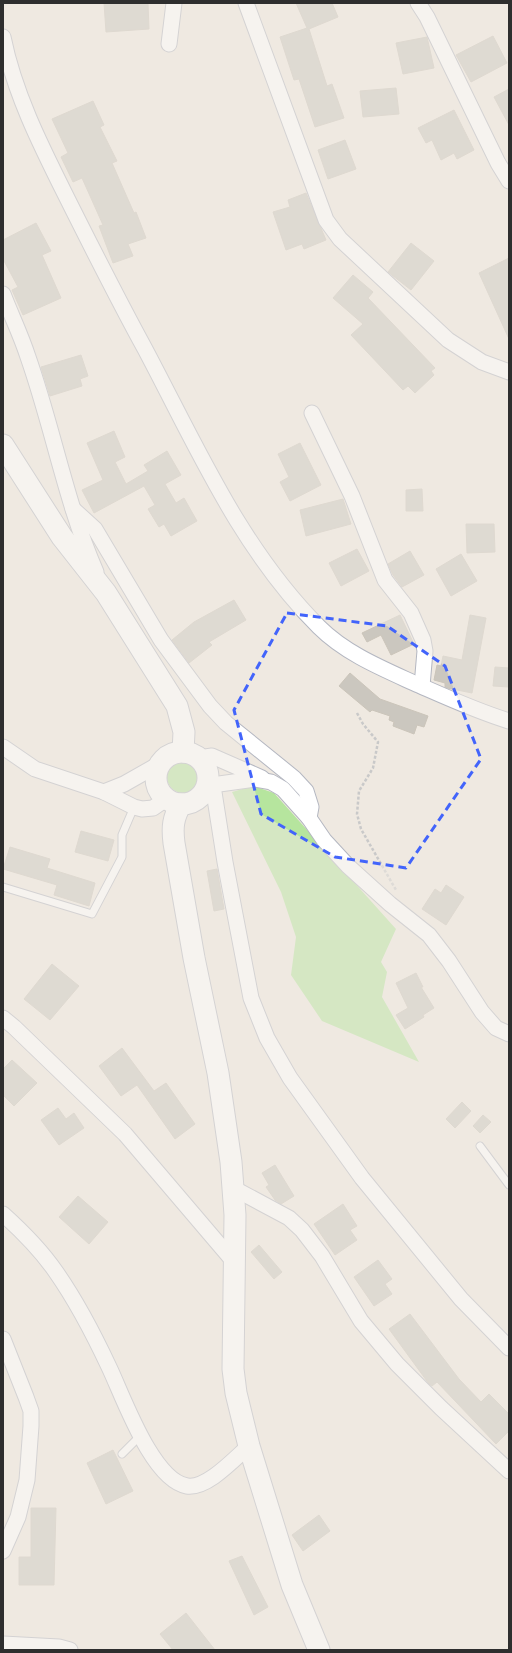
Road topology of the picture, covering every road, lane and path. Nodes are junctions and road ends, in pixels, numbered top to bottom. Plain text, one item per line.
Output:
1 (174, 3) edge
2 (246, 3) edge
3 (418, 3) edge
4 (3, 37) edge
5 (169, 44) dead end
6 (509, 181) edge
7 (3, 294) edge
8 (509, 372) edge
9 (312, 413) dead end
10 (3, 446) edge
11 (73, 509) junction
12 (106, 593) junction
13 (422, 686) junction
14 (357, 713) dead end
15 (509, 721) edge
16 (3, 747) edge
17 (191, 755) junction
18 (161, 763) junction
19 (271, 782) junction
20 (209, 786) junction
21 (104, 792) junction
22 (174, 801) junction
23 (134, 806) junction
24 (309, 818) junction
25 (3, 887) edge
26 (398, 910) junction
27 (3, 1018) edge
28 (509, 1034) edge
29 (480, 1146) dead end
30 (509, 1185) edge
31 (233, 1188) junction
32 (3, 1214) edge
33 (234, 1262) junction
34 (3, 1339) edge
35 (509, 1348) edge
36 (10, 1373) edge
37 (140, 1436) junction
38 (248, 1446) junction
39 (122, 1454) dead end
40 (509, 1471) edge
41 (3, 1551) edge
42 (3, 1644) edge
43 (70, 1650) edge
44 (319, 1650) edge

1 - 5 street
2 - 8 street
3 - 6 street
4 - 13 street
7 - 11 street
9 - 13 street
10 - 12 street
11 - 12 street
11 - 24 street
12 - 17 street
13 - 15 street
14 - 26 path
16 - 21 street
17 - 18 street
17 - 19 street
17 - 20 street
18 - 21 street
18 - 22 street
19 - 20 street
19 - 24 street
20 - 22 street
20 - 35 street
21 - 23 street
22 - 23 street
22 - 31 street
23 - 25 lane
24 - 26 street
26 - 28 street
27 - 33 street
29 - 30 lane
31 - 33 street
31 - 40 street
32 - 37 street
33 - 38 street
34 - 36 street
36 - 41 street
37 - 38 street
37 - 39 lane
38 - 44 street
42 - 43 street

